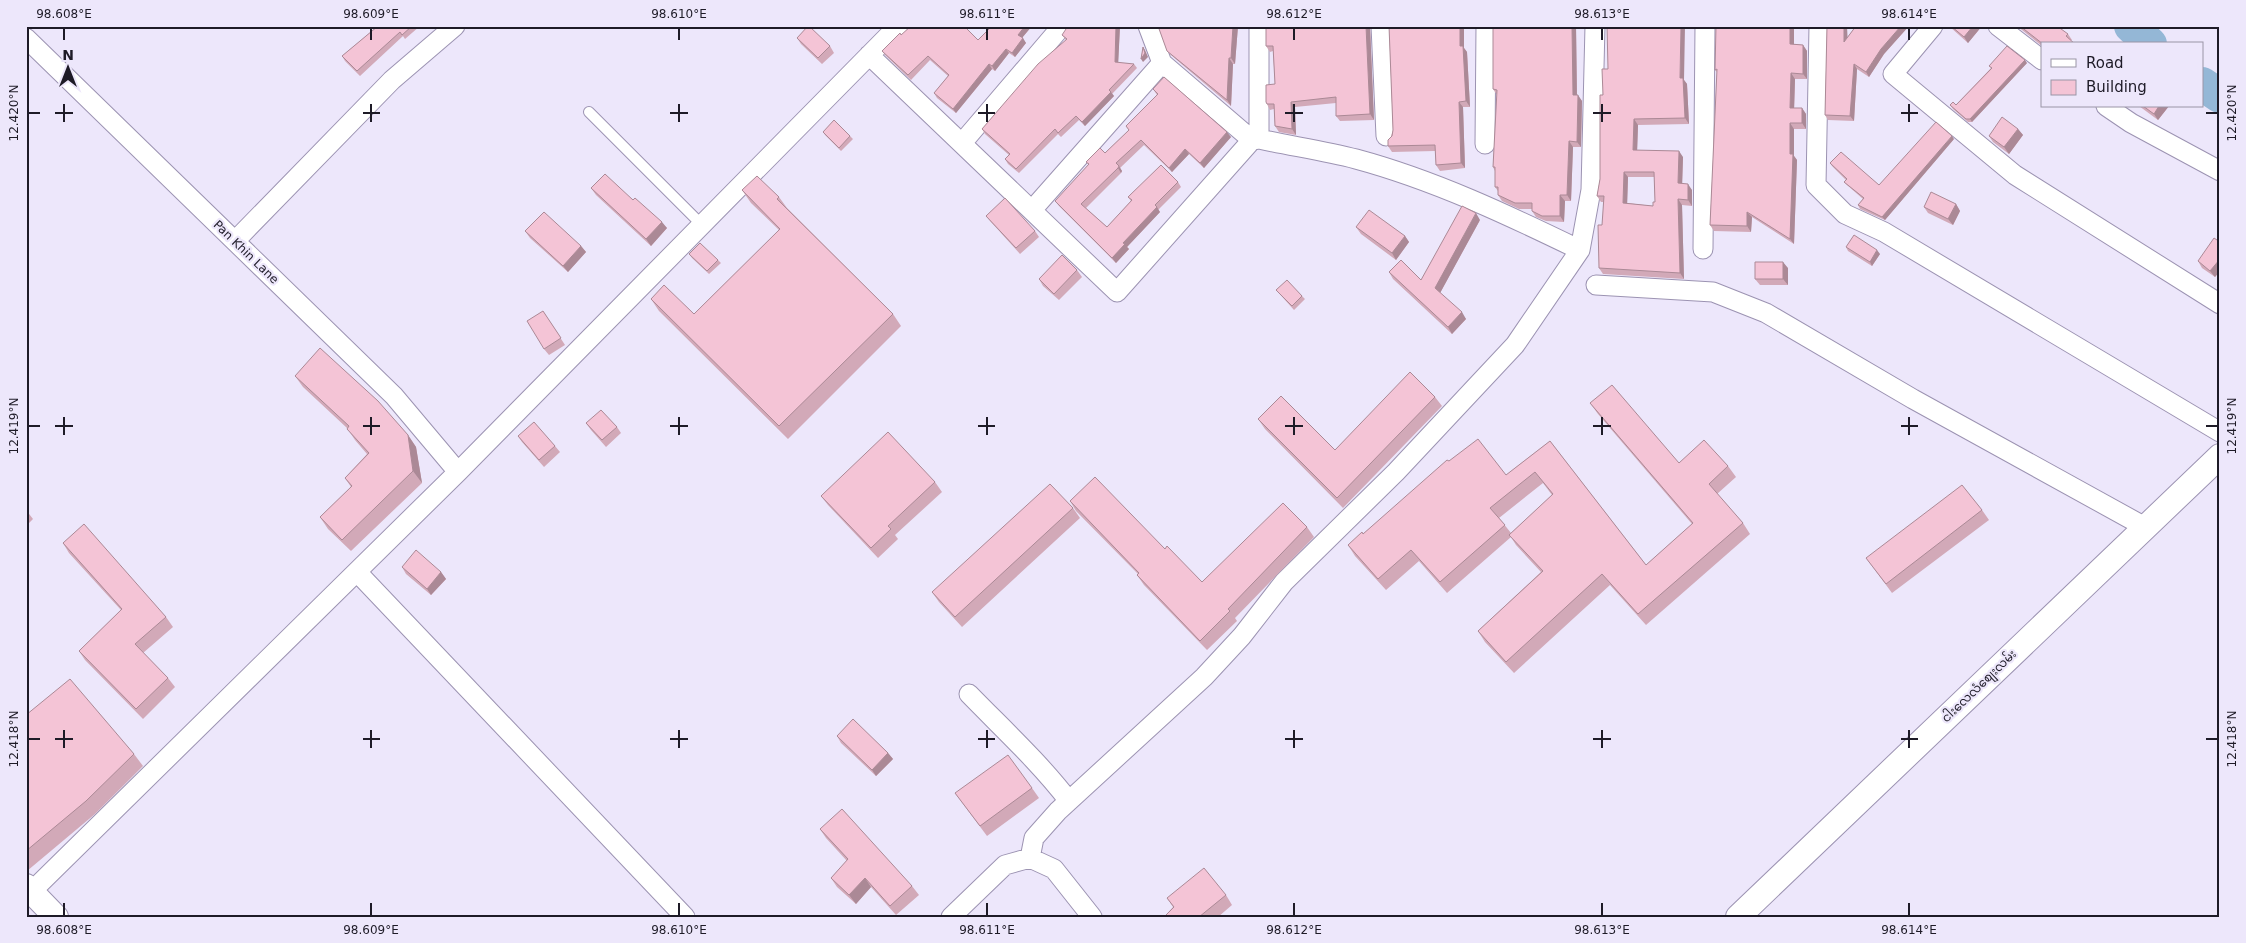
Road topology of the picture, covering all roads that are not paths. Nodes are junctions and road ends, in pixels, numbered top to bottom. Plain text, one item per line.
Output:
1 (456, 26) edge
2 (1062, 26) edge
3 (1148, 26) edge
4 (1259, 26) edge
5 (1381, 26) edge
6 (1486, 26) edge
7 (1595, 26) edge
8 (1705, 26) edge
9 (1819, 26) edge
10 (1933, 26) edge
11 (1998, 26) edge
12 (892, 28) edge
13 (26, 38) edge
14 (869, 55) junction
15 (2041, 59) edge
16 (1162, 62) junction
17 (2109, 108) edge
18 (589, 112) dead end
19 (1386, 136) dead end
20 (1255, 139) junction
21 (962, 143) junction
22 (1485, 144) dead end
23 (2220, 171) edge
24 (1032, 210) junction
25 (702, 225) junction
26 (235, 241) junction
27 (1703, 249) dead end
28 (1580, 250) junction
29 (1596, 285) dead end
30 (2220, 304) edge
31 (2220, 432) edge
32 (2220, 456) edge
33 (458, 472) junction
34 (2145, 527) junction
35 (357, 572) junction
36 (969, 694) dead end
37 (1069, 801) junction
38 (1030, 858) junction
39 (29, 889) edge
40 (56, 917) edge
41 (685, 917) edge
42 (951, 917) edge
43 (1092, 917) edge
44 (1738, 917) edge

1 - 26 street
2 - 21 street
3 - 16 street
4 - 20 street
5 - 19 street
6 - 22 street
7 - 28 street
8 - 27 street
9 - 31 street
10 - 30 street
11 - 15 street
12 - 14 street
13 - 26 street, Pan Khin Lane
14 - 21 street
14 - 25 street
16 - 20 street
16 - 24 street
17 - 23 street
18 - 25 lane
20 - 24 street
20 - 28 street
21 - 24 street
25 - 33 street
26 - 33 street, Pan Khin Lane
28 - 37 street
29 - 34 street
32 - 34 street, ငါးလေလံစျေးလမ်း
33 - 35 street
34 - 44 street, ငါးလေလံစျေးလမ်း
35 - 39 street
35 - 41 street
36 - 37 street
37 - 38 street
38 - 42 street
38 - 43 street
39 - 40 street

